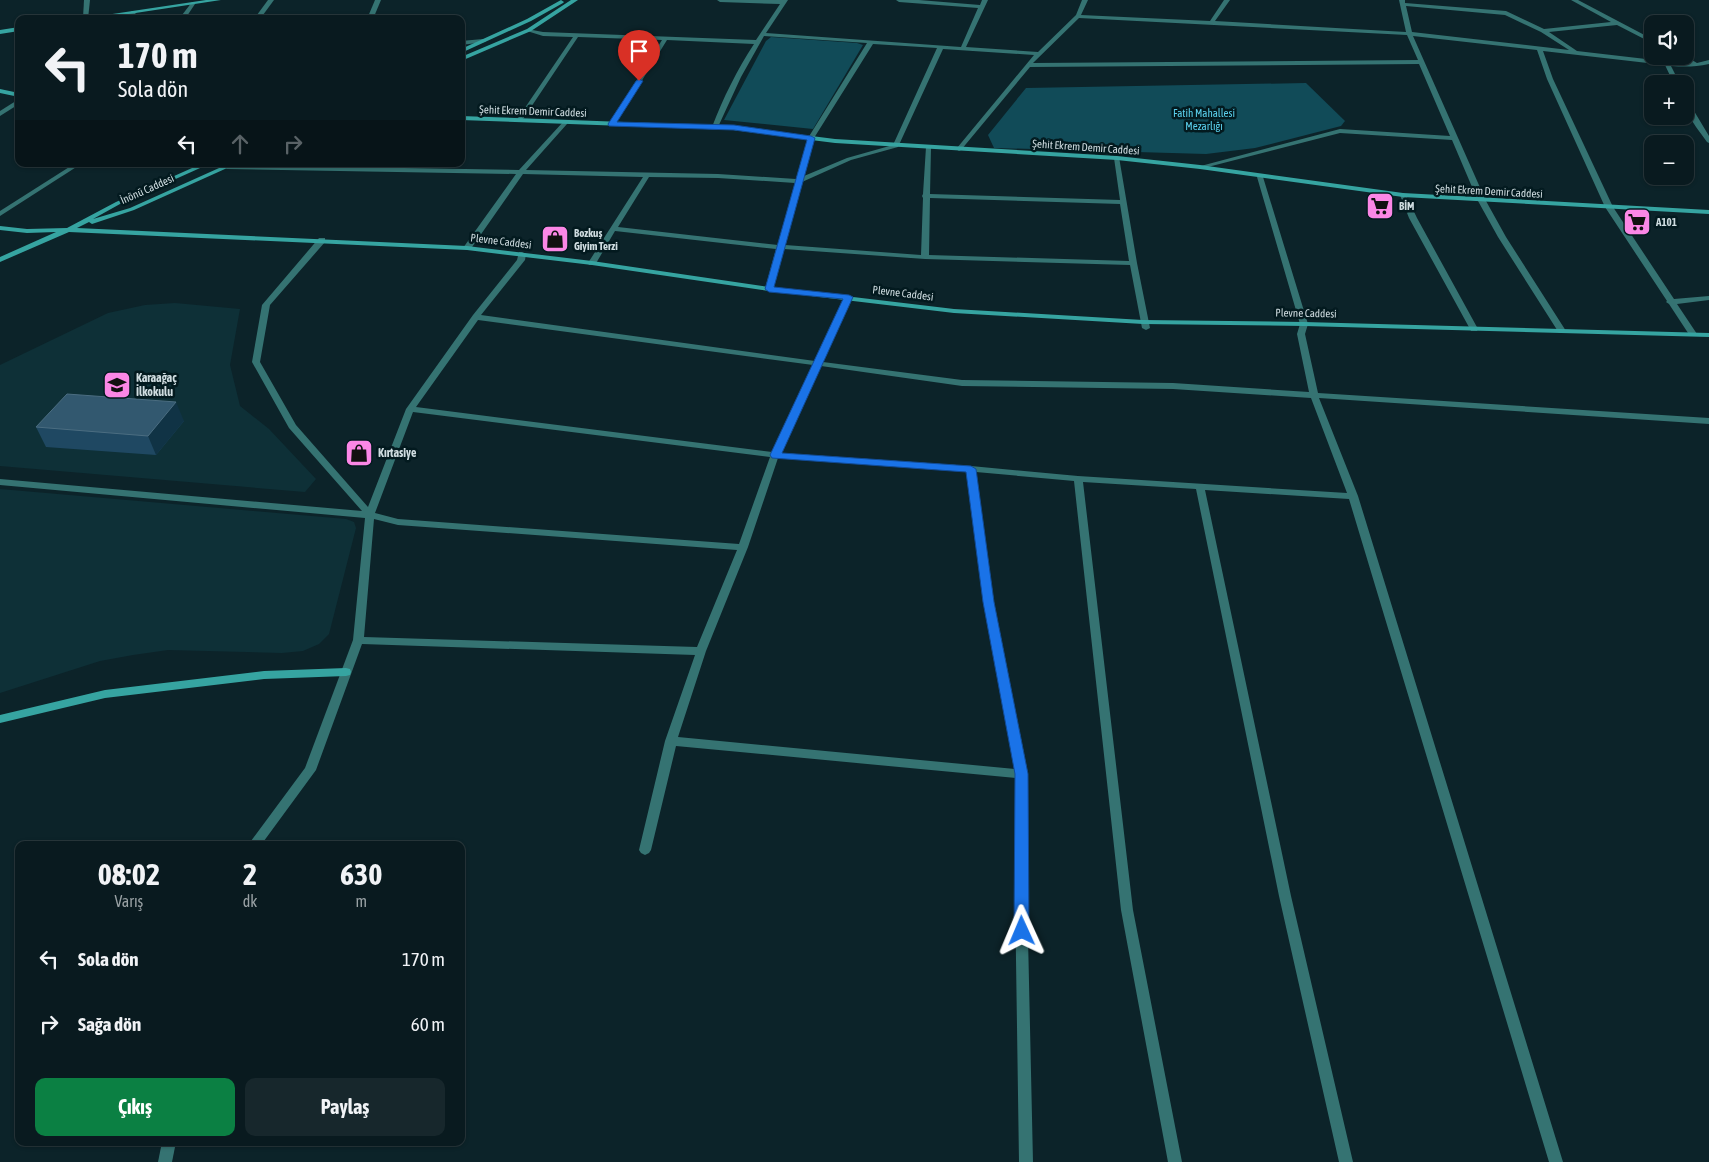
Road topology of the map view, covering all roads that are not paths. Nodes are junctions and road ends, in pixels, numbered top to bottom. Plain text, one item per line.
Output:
1 (86, 0) edge
2 (178, 0) edge
3 (218, 0) edge
4 (271, 0) edge
5 (378, 0) edge
6 (564, 0) edge
7 (575, 0) edge
8 (720, 0) edge
9 (899, 0) edge
10 (986, 0) edge
11 (1085, 0) edge
12 (1227, 0) edge
13 (1574, 0) edge
14 (784, 1) edge
15 (1403, 2) edge
16 (192, 4) junction
17 (176, 6) junction
18 (983, 7) junction
19 (134, 12) junction
20 (84, 15) edge
21 (109, 15) edge
22 (131, 15) edge
23 (185, 15) edge
24 (261, 15) edge
25 (372, 15) edge
26 (1078, 16) junction
27 (1617, 22) junction
28 (1211, 23) junction
29 (15, 30) edge
30 (529, 30) junction
31 (1543, 31) junction
32 (0, 32) edge
33 (762, 34) junction
34 (1409, 34) junction
35 (576, 35) junction
36 (1644, 37) edge
37 (666, 38) junction
38 (483, 41) junction
39 (757, 42) junction
40 (870, 42) junction
41 (465, 43) edge
42 (941, 46) junction
43 (963, 48) junction
44 (465, 49) edge
45 (1539, 49) junction
46 (1576, 53) junction
47 (465, 57) edge
48 (1035, 57) junction
49 (1644, 61) edge
50 (1421, 62) junction
51 (1709, 62) edge
52 (1694, 63) edge
53 (1028, 65) junction
54 (1048, 65) junction
55 (1678, 65) edge
56 (1697, 65) junction
57 (0, 92) edge
58 (15, 94) edge
59 (15, 104) edge
60 (0, 114) edge
61 (465, 118) edge
62 (1694, 120) edge
63 (519, 121) junction
64 (565, 123) junction
65 (612, 124) junction
66 (715, 127) junction
67 (811, 138) junction
68 (1454, 138) junction
69 (1709, 142) edge
70 (896, 146) junction
71 (928, 148) junction
72 (959, 149) junction
73 (1117, 158) junction
74 (73, 167) edge
75 (199, 167) edge
76 (226, 167) edge
77 (313, 167) edge
78 (1200, 168) junction
79 (521, 172) junction
80 (648, 175) junction
81 (1260, 177) junction
82 (799, 181) junction
83 (1403, 195) junction
84 (926, 196) junction
85 (1482, 201) junction
86 (1123, 202) junction
87 (1609, 208) junction
88 (1709, 212) edge
89 (0, 214) edge
90 (0, 228) edge
91 (613, 229) junction
92 (68, 230) junction
93 (322, 240) junction
94 (780, 247) junction
95 (467, 248) junction
96 (522, 254) junction
97 (925, 257) junction
98 (0, 260) edge
99 (592, 263) junction
100 (1133, 263) junction
101 (769, 289) junction
102 (849, 297) junction
103 (1709, 298) edge
104 (1670, 302) junction
105 (476, 317) junction
106 (1304, 324) junction
107 (1145, 325) junction
108 (1474, 329) junction
109 (1562, 331) junction
110 (1693, 334) junction
111 (1709, 335) edge
112 (819, 364) junction
113 (1314, 395) junction
114 (410, 409) junction
115 (1709, 421) edge
116 (775, 455) junction
117 (971, 469) junction
118 (1078, 479) junction
119 (0, 482) edge
120 (1200, 486) junction
121 (1353, 496) junction
122 (370, 515) junction
123 (742, 547) junction
124 (358, 640) junction
125 (700, 652) junction
126 (346, 672) junction
127 (0, 719) edge
128 (671, 741) junction
129 (1022, 774) junction
130 (257, 841) edge
131 (645, 850) dead end
132 (168, 1146) edge
133 (165, 1162) edge
134 (1026, 1162) edge
135 (1175, 1162) edge
136 (1346, 1162) edge
137 (1556, 1162) edge

1 - 20 street
2 - 17 street
3 - 16 street
4 - 24 street
5 - 25 street
6 - 38 street
7 - 30 street
8 - 14 street
9 - 18 street
10 - 18 street
11 - 26 street
12 - 28 street
13 - 27 street
14 - 33 street
15 - 31 street
15 - 34 street
16 - 17 street
16 - 23 street
17 - 19 street
18 - 43 street
19 - 21 street
19 - 22 street
26 - 28 street
26 - 48 street
27 - 31 street
27 - 36 street
28 - 34 street
29 - 32 street
30 - 35 street
30 - 47 street
31 - 46 street
33 - 39 street
33 - 40 street
34 - 45 street
34 - 50 street
35 - 37 street
35 - 63 street
37 - 39 street
37 - 65 street
38 - 41 street
38 - 44 street
39 - 66 street
40 - 42 street
40 - 67 street
42 - 43 street
42 - 70 street
43 - 48 street
45 - 46 street
45 - 87 street
46 - 49 street
48 - 53 street
48 - 54 street
50 - 54 street
50 - 68 street
51 - 56 street
52 - 56 street
53 - 54 street
53 - 72 street
55 - 56 street
57 - 58 street
59 - 60 street
61 - 63 street, Şehit Ekrem Demir Caddesi
62 - 69 street
63 - 64 street, Şehit Ekrem Demir Caddesi
64 - 65 street, Şehit Ekrem Demir Caddesi
64 - 79 street
65 - 66 street, Şehit Ekrem Demir Caddesi
66 - 67 street, Şehit Ekrem Demir Caddesi
67 - 70 street, Şehit Ekrem Demir Caddesi
67 - 82 street
68 - 78 street
68 - 85 street
70 - 71 street, Şehit Ekrem Demir Caddesi
70 - 82 street
71 - 72 street, Şehit Ekrem Demir Caddesi
71 - 84 street
72 - 73 street, Şehit Ekrem Demir Caddesi
73 - 78 street, Şehit Ekrem Demir Caddesi
73 - 86 street
74 - 89 street
75 - 92 street, İnönü Caddesi
76 - 92 street, İnönü Caddesi
77 - 79 street
78 - 81 street, Şehit Ekrem Demir Caddesi
79 - 80 street
79 - 95 street
80 - 82 street
80 - 91 street
81 - 83 street, Şehit Ekrem Demir Caddesi
81 - 106 street
82 - 94 street
83 - 85 street, Şehit Ekrem Demir Caddesi
83 - 108 street
84 - 86 street
84 - 97 street
85 - 87 street, Şehit Ekrem Demir Caddesi
85 - 109 street
86 - 100 street
87 - 88 street, Şehit Ekrem Demir Caddesi
87 - 104 street
90 - 92 street
91 - 94 street
91 - 99 street
92 - 93 street, Plevne Caddesi
92 - 98 street, İnönü Caddesi
93 - 95 street, Plevne Caddesi
93 - 122 street
94 - 97 street
94 - 101 street
95 - 96 street, Plevne Caddesi
96 - 99 street, Plevne Caddesi
96 - 105 street
97 - 100 street
99 - 101 street, Plevne Caddesi
100 - 107 street
101 - 102 street, Plevne Caddesi
102 - 107 street, Plevne Caddesi
102 - 112 street
103 - 104 street
104 - 110 street
105 - 112 street
105 - 114 street
106 - 107 street, Plevne Caddesi
106 - 108 street, Plevne Caddesi
106 - 113 street
108 - 109 street, Plevne Caddesi
109 - 110 street, Plevne Caddesi
110 - 111 street, Plevne Caddesi
112 - 113 street
112 - 116 street
113 - 115 street
113 - 121 street
114 - 116 street
114 - 122 street
116 - 117 street
116 - 123 street
117 - 118 street
117 - 129 street
118 - 120 street
118 - 135 street
119 - 122 street
120 - 121 street
120 - 136 street
121 - 137 street
122 - 123 street
122 - 124 street
123 - 125 street
124 - 125 street
124 - 126 street
125 - 128 street
126 - 127 street
126 - 130 street
128 - 129 street
128 - 131 street
129 - 134 street
132 - 133 street

